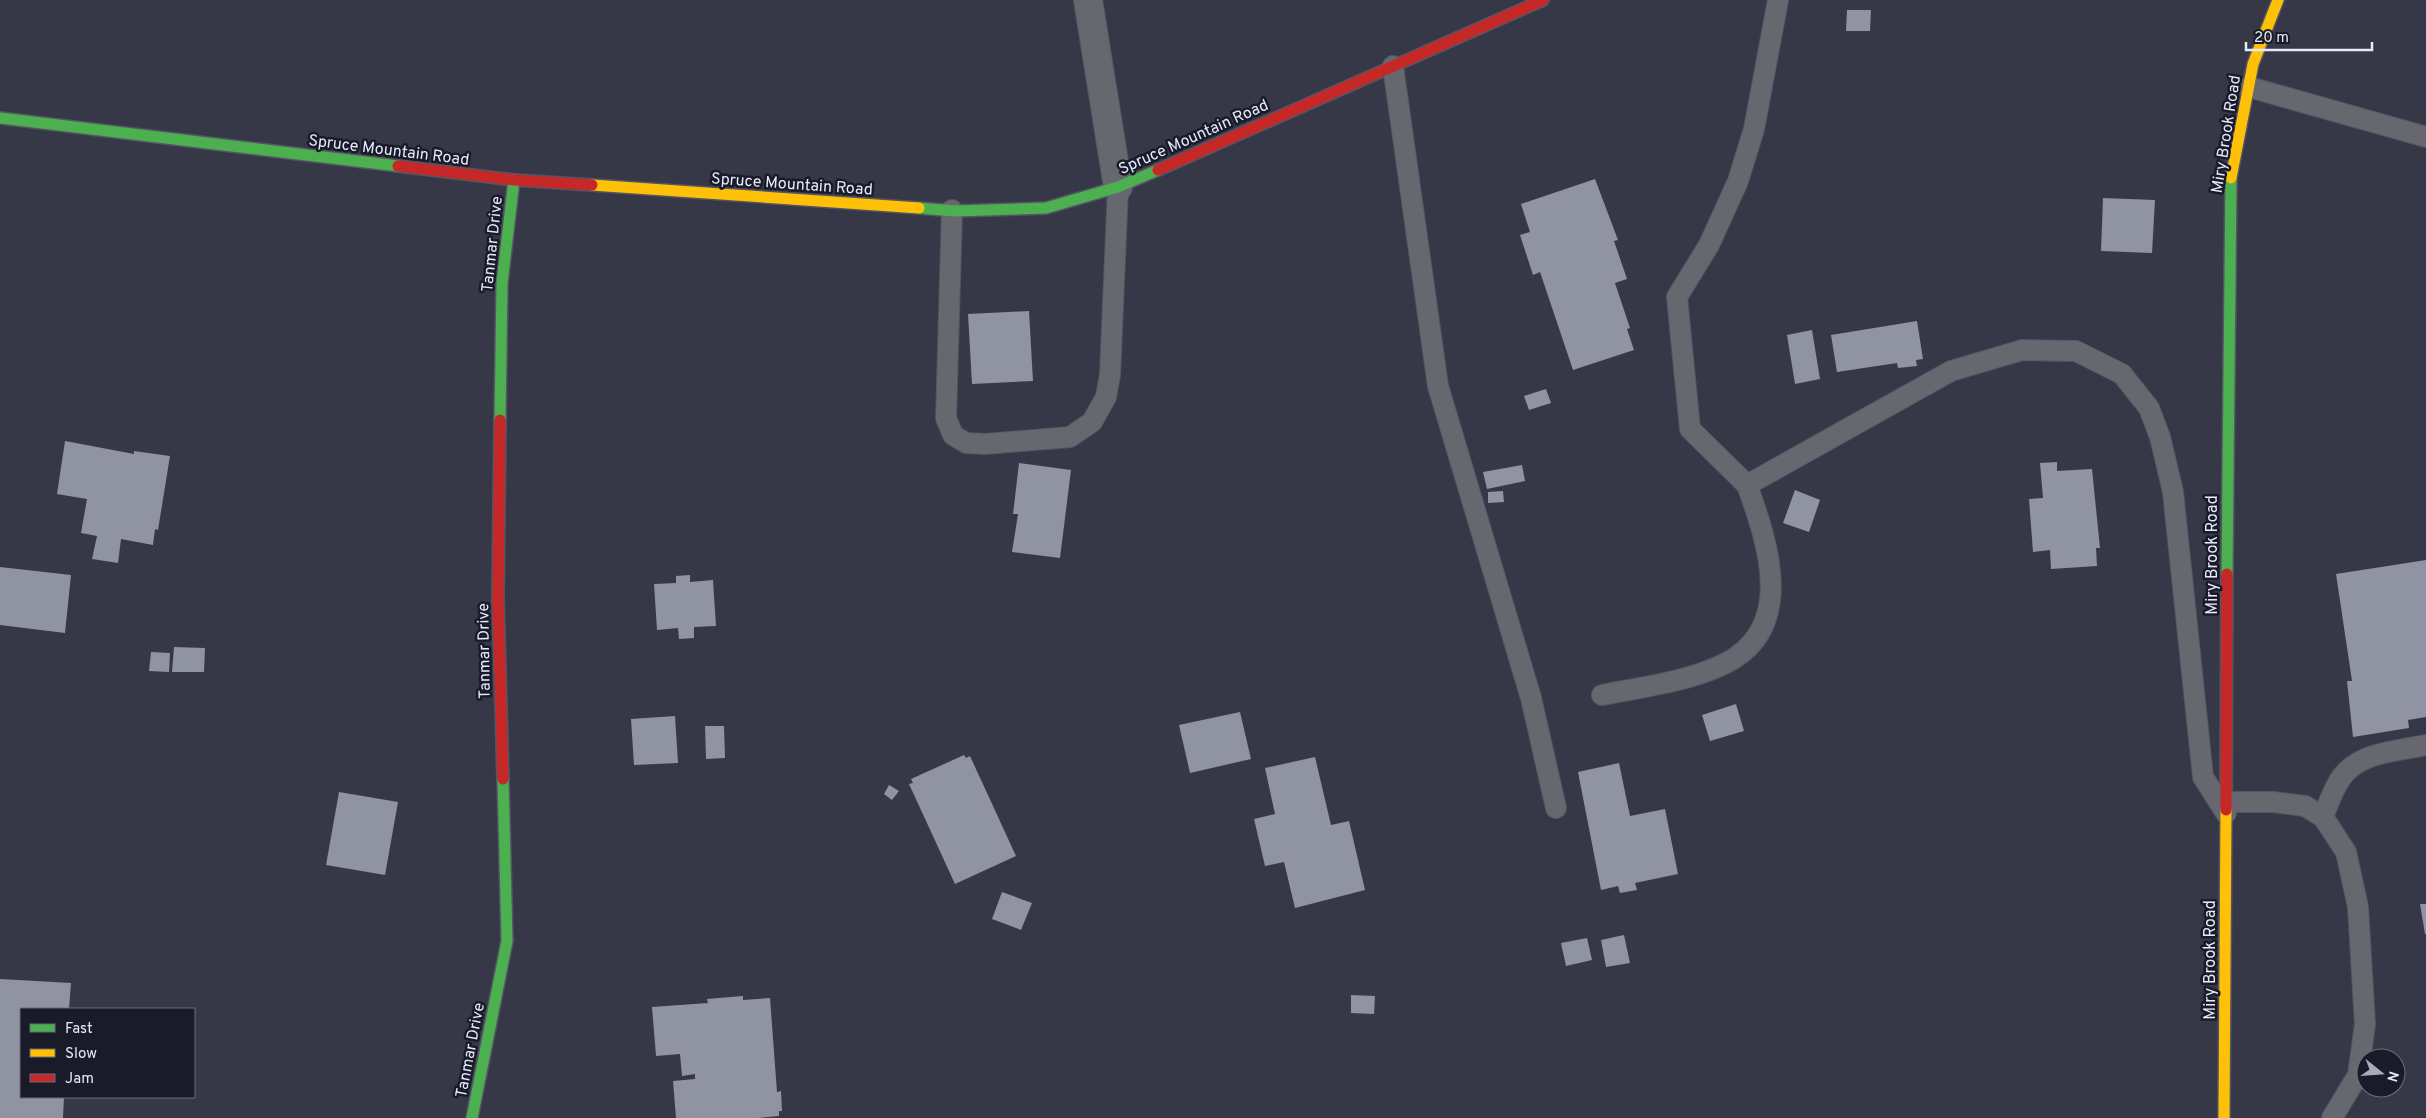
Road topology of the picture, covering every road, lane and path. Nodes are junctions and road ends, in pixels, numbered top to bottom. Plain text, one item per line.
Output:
1 (1088, 0) edge
2 (1542, 0) edge
3 (1778, 0) edge
4 (2278, 0) edge
5 (1393, 66) junction
6 (2249, 87) junction
7 (0, 118) edge
8 (2426, 137) edge
9 (514, 180) junction
10 (1118, 187) junction
11 (952, 210) junction
12 (1747, 485) junction
13 (1602, 695) dead end
14 (2426, 745) edge
15 (1556, 808) dead end
16 (2226, 808) junction
17 (2323, 817) junction
18 (472, 1118) edge
19 (2224, 1118) edge
20 (2332, 1118) edge

1 - 10 street
2 - 5 street, Spruce Mountain Road
3 - 12 lane
4 - 6 street, Miry Brook Road
5 - 10 street, Spruce Mountain Road
5 - 15 lane
6 - 8 lane
6 - 16 street, Miry Brook Road
7 - 9 street, Spruce Mountain Road
9 - 11 street, Spruce Mountain Road
9 - 18 street, Tanmar Drive
10 - 11 street, Spruce Mountain Road
10 - 11 lane
12 - 13 lane
12 - 16 lane
14 - 17 lane
16 - 17 lane
16 - 19 street, Miry Brook Road
17 - 20 lane

